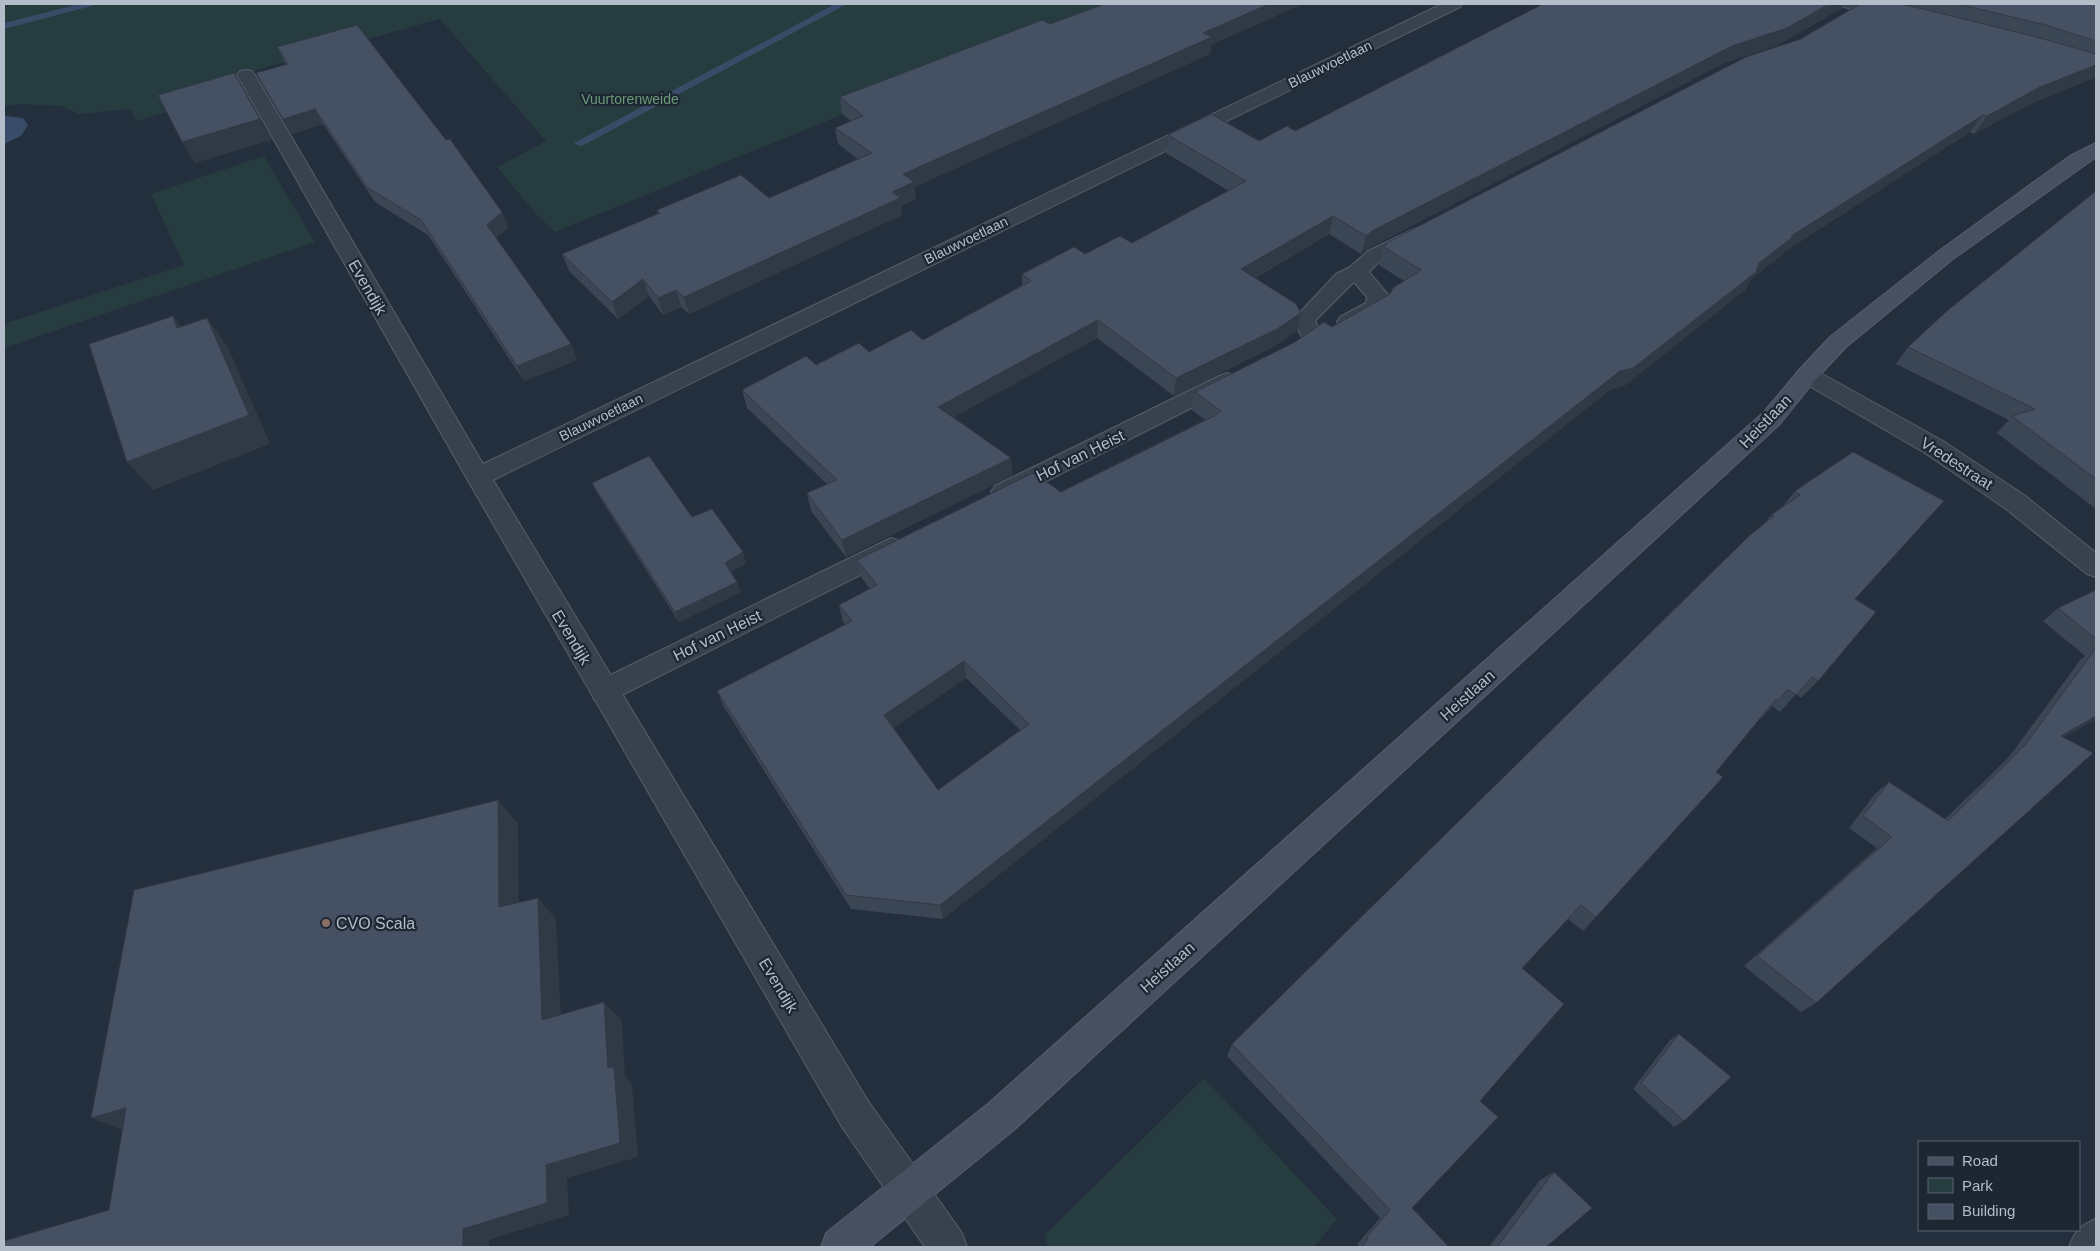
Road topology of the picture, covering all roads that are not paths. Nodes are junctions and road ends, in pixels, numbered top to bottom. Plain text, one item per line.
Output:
1 (1454, 4) edge
2 (1852, 9) edge
3 (1907, 18) edge
4 (246, 75) dead end
5 (2096, 149) edge
6 (1436, 223) edge
7 (1357, 272) junction
8 (1311, 334) junction
9 (1289, 349) edge
10 (1246, 372) edge
11 (1807, 375) junction
12 (478, 477) junction
13 (981, 504) edge
14 (911, 538) edge
15 (2096, 566) edge
16 (604, 691) junction
17 (908, 1192) junction
18 (2096, 1238) edge
19 (840, 1247) edge
20 (948, 1247) edge
21 (2088, 1247) edge

1 - 12 street, Blauwvoetlaan
2 - 3 street
4 - 12 street, Evendijk
5 - 11 main road, Heistlaan
6 - 7 street
7 - 8 street
7 - 8 street
8 - 9 street
10 - 13 street, Hof van Heist
11 - 15 street, Vredestraat
11 - 17 main road, Heistlaan
12 - 16 street, Evendijk
14 - 16 street, Hof van Heist
16 - 17 street, Evendijk
17 - 19 main road, Heistlaan
17 - 20 street, Evendijk
18 - 21 street

